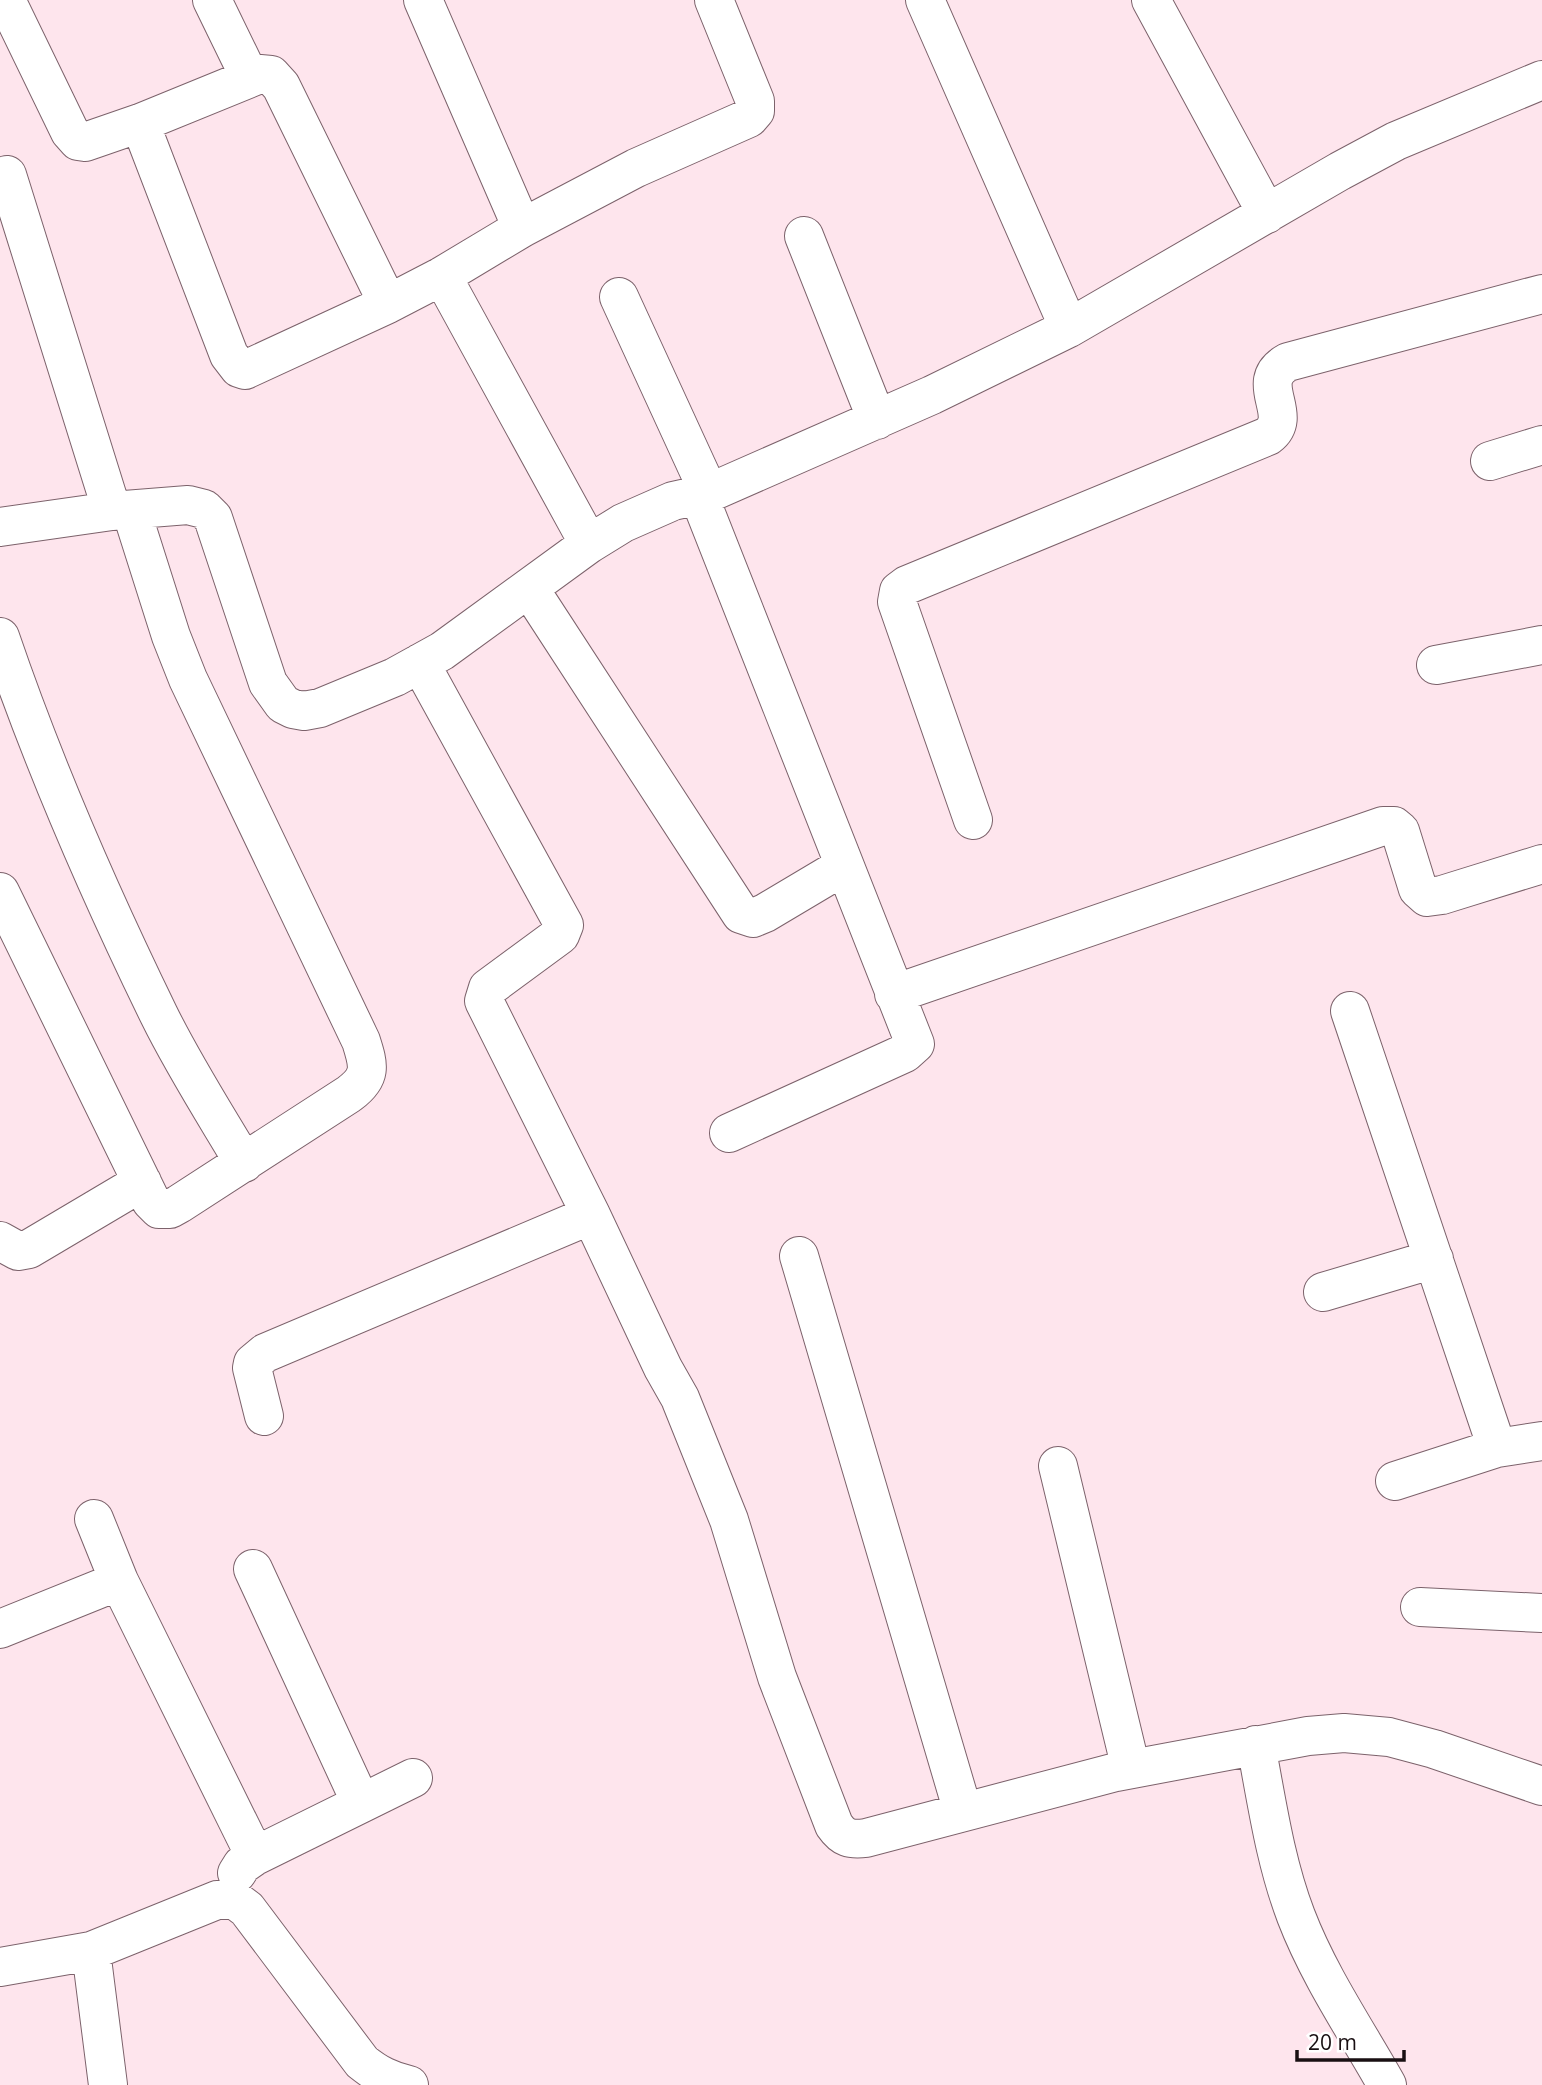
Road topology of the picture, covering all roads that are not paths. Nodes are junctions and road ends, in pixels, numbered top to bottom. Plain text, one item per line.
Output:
1 (6, 0) edge
2 (212, 0) edge
3 (423, 0) edge
4 (714, 0) edge
5 (925, 0) edge
6 (1151, 0) edge
7 (250, 78) junction
8 (1542, 80) edge
9 (139, 123) junction
10 (7, 175) dead end
11 (1267, 214) junction
12 (522, 228) junction
13 (804, 236) dead end
14 (442, 276) junction
15 (1542, 294) edge
16 (619, 297) dead end
17 (388, 304) junction
18 (1069, 328) junction
19 (877, 420) junction
20 (1542, 445) edge
21 (1490, 461) dead end
22 (704, 494) junction
23 (121, 511) junction
24 (0, 527) edge
25 (589, 544) junction
26 (529, 588) junction
27 (0, 637) edge
28 (1542, 645) edge
29 (419, 663) junction
30 (1436, 665) dead end
31 (973, 820) dead end
32 (1542, 864) edge
33 (844, 866) junction
34 (0, 892) edge
35 (894, 994) junction
36 (1350, 1010) dead end
37 (729, 1133) dead end
38 (244, 1163) junction
39 (142, 1182) junction
40 (591, 1215) junction
41 (0, 1241) edge
42 (799, 1256) dead end
43 (1434, 1259) junction
44 (1323, 1292) dead end
45 (264, 1416) dead end
46 (1542, 1441) edge
47 (1497, 1448) junction
48 (1058, 1466) dead end
49 (1395, 1480) dead end
50 (94, 1519) dead end
51 (253, 1569) dead end
52 (119, 1581) junction
53 (1420, 1607) dead end
54 (1542, 1613) edge
55 (2, 1623) edge
56 (1255, 1745) junction
57 (1131, 1769) junction
58 (412, 1778) dead end
59 (1542, 1786) edge
60 (361, 1803) junction
61 (963, 1812) junction
62 (255, 1856) junction
63 (228, 1899) junction
64 (91, 1951) junction
65 (0, 1967) edge
66 (108, 2085) edge
67 (409, 2085) edge
68 (1387, 2085) edge

1 - 9 street
2 - 7 street
3 - 12 street
4 - 12 street
5 - 18 street
6 - 11 street
7 - 9 street
7 - 17 street
8 - 11 street
9 - 17 street
10 - 23 street
11 - 18 street
12 - 14 street
13 - 19 street
14 - 17 street
14 - 25 street
15 - 31 street
16 - 22 street
18 - 19 street
19 - 22 street
20 - 21 street
22 - 25 street
22 - 33 street
23 - 24 street
23 - 29 street
23 - 38 street
25 - 26 street
26 - 29 street
26 - 33 street
27 - 38 street
28 - 30 street
29 - 40 street
32 - 35 street
33 - 35 street
34 - 39 street
35 - 37 street
36 - 43 street
38 - 39 street
39 - 41 street
40 - 45 street
40 - 61 street
42 - 61 street
43 - 44 street
43 - 47 street
46 - 47 street
47 - 49 street
48 - 57 street
50 - 52 street
51 - 60 street
52 - 55 street
52 - 62 street
53 - 54 street
56 - 57 street
56 - 59 street
56 - 68 street
57 - 61 street
58 - 60 street
60 - 62 street
62 - 63 street
63 - 64 street
63 - 67 street
64 - 65 street
64 - 66 street

